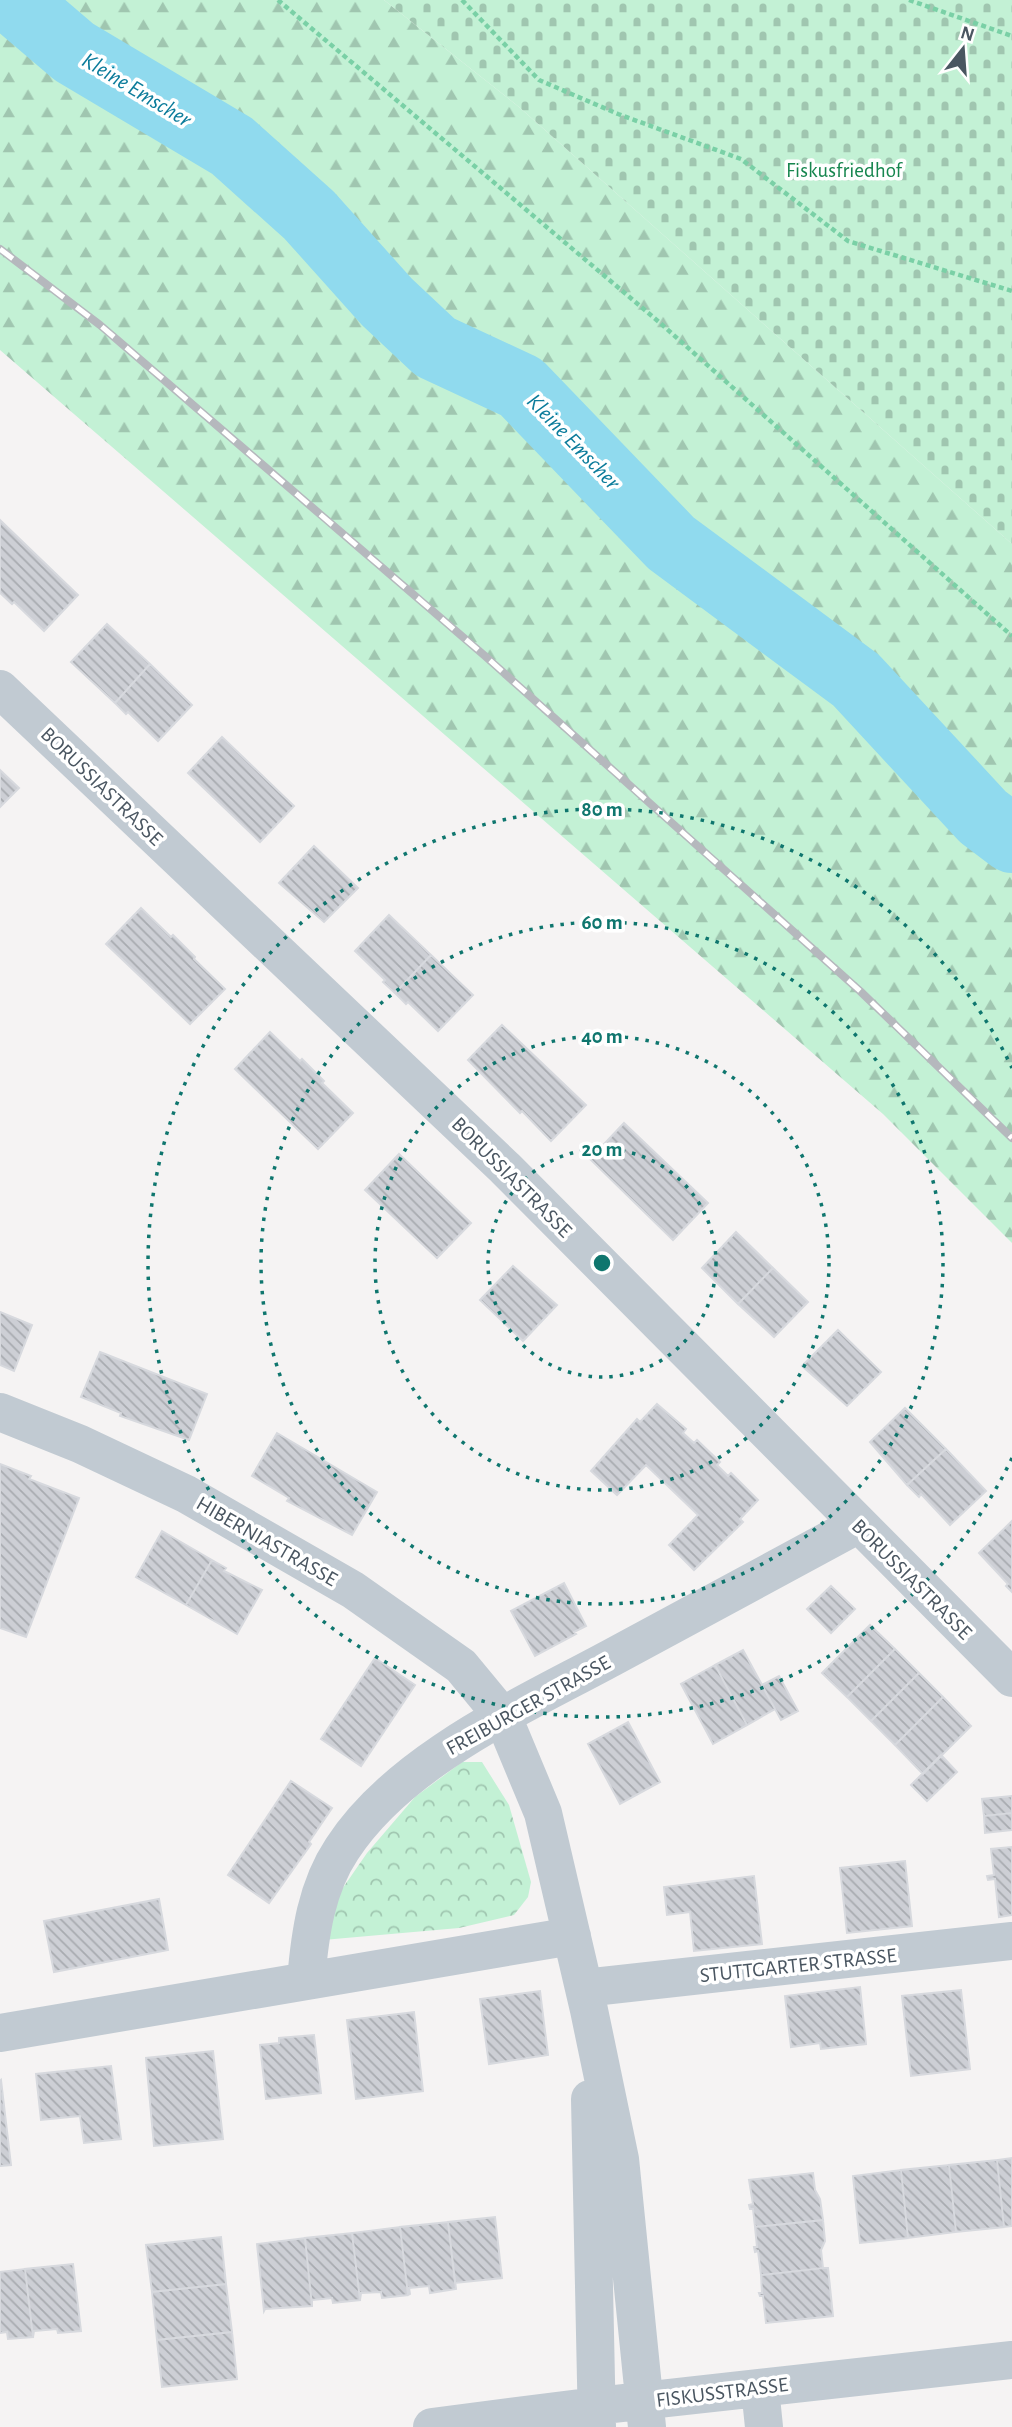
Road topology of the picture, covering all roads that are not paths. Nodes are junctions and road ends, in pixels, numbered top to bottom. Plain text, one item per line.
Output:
1 (0, 689) edge
2 (0, 1412) edge
3 (857, 1525) junction
4 (1012, 1678) edge
5 (503, 1717) junction
6 (572, 1936) junction
7 (1012, 1941) edge
8 (306, 1980) junction
9 (587, 1999) junction
10 (0, 2034) edge
11 (1012, 2360) edge
12 (760, 2388) junction
13 (646, 2414) edge
14 (597, 2416) edge
15 (432, 2427) edge
16 (764, 2427) edge

1 - 3 street, BORUSSIASTRASSE
2 - 5 street, HIBERNIASTRASSE
3 - 4 street, BORUSSIASTRASSE
3 - 5 street, FREIBURGER STRASSE
5 - 6 street
5 - 8 street, FREIBURGER STRASSE
6 - 8 street
6 - 9 street
7 - 9 street, STUTTGARTER STRASSE
8 - 10 street
9 - 13 street
9 - 14 street
11 - 12 street, FISKUSSTRASSE
12 - 13 street, FISKUSSTRASSE
12 - 16 street
13 - 14 street, FISKUSSTRASSE
14 - 15 street, FISKUSSTRASSE

